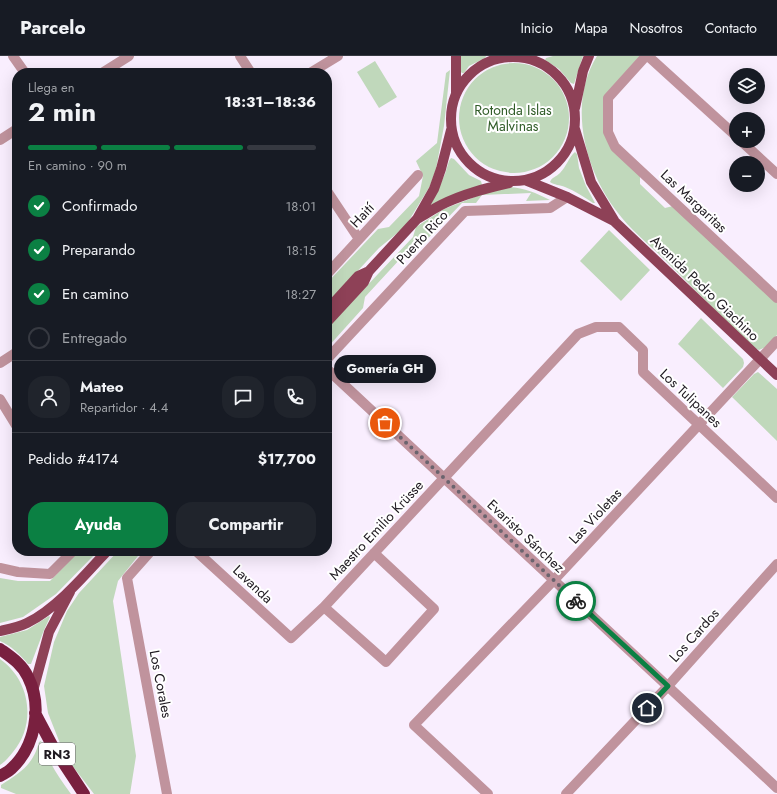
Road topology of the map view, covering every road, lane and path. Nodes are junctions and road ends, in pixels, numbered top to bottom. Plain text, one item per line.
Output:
1 (13, 56) edge
2 (129, 56) edge
3 (240, 56) edge
4 (338, 56) edge
5 (456, 56) edge
6 (589, 56) edge
7 (647, 56) edge
8 (501, 57) edge
9 (532, 57) edge
10 (21, 68) edge
11 (110, 68) edge
12 (248, 68) edge
13 (318, 68) edge
14 (456, 93) junction
15 (575, 108) junction
16 (575, 129) junction
17 (451, 130) junction
18 (729, 130) edge
19 (12, 132) edge
20 (0, 140) edge
21 (749, 148) edge
22 (777, 174) edge
23 (418, 175) dead end
24 (525, 180) junction
25 (513, 182) junction
26 (567, 197) junction
27 (332, 199) edge
28 (417, 219) junction
29 (614, 221) junction
30 (358, 239) junction
31 (332, 268) edge
32 (369, 271) junction
33 (777, 298) edge
34 (332, 305) edge
35 (332, 317) edge
36 (596, 327) joint
37 (777, 341) edge
38 (332, 354) edge
39 (12, 355) edge
40 (760, 359) junction
41 (0, 363) edge
42 (332, 374) edge
43 (777, 375) edge
44 (0, 400) edge
45 (12, 419) edge
46 (699, 425) junction
47 (444, 478) junction
48 (777, 498) edge
49 (374, 553) junction
50 (68, 556) edge
51 (102, 556) edge
52 (147, 556) edge
53 (201, 556) edge
54 (777, 564) edge
55 (0, 568) edge
56 (554, 580) junction
57 (72, 588) junction
58 (324, 606) junction
59 (0, 631) edge
60 (291, 638) joint
61 (0, 649) edge
62 (668, 686) junction
63 (33, 691) junction
64 (35, 712) junction
65 (0, 776) edge
66 (777, 788) edge
67 (84, 794) edge
68 (167, 794) edge
69 (488, 794) edge
70 (566, 794) edge
71 (772, 794) edge

1 - 10 street
2 - 11 street
3 - 12 street
4 - 13 street
5 - 14 main road
6 - 15 main road
7 - 18 street
7 - 33 street, Las Margaritas
8 - 9 main road
8 - 14 main road
9 - 15 main road
14 - 17 main road
15 - 16 main road
16 - 24 main road
16 - 29 main road, Avenida Pedro Giachino
17 - 25 main road
17 - 28 main road
19 - 20 street
21 - 22 street
23 - 30 street, Haití
24 - 25 main road
24 - 26 main road, Avenida Pedro Giachino
25 - 28 main road
26 - 29 main road, Avenida Pedro Giachino
26 - 38 street, Puerto Rico
27 - 30 street
28 - 32 main road
29 - 40 main road, Avenida Pedro Giachino
30 - 31 street, Haití
32 - 34 main road
32 - 35 main road
36 - 46 street, Los Tulipanes
36 - 47 street, Maestro Emilio Krüsse
37 - 40 street, Las Violetas
39 - 41 street
40 - 43 main road, Avenida Pedro Giachino
40 - 46 street, Las Violetas
42 - 47 street, Evaristo Sánchez
44 - 45 street
46 - 48 street, Los Tulipanes
46 - 56 street, Las Violetas
47 - 49 street, Maestro Emilio Krüsse
47 - 56 street, Evaristo Sánchez
49 - 58 street, Maestro Emilio Krüsse
49 - 58 street
50 - 55 street
51 - 57 main road
52 - 68 street, Los Corales
53 - 60 street, Lavanda
54 - 62 street, Los Cardos
56 - 62 street, Evaristo Sánchez
56 - 69 street, Las Violetas
57 - 59 main road
57 - 63 main road
58 - 60 street, Maestro Emilio Krüsse
61 - 63 highway, RN3
62 - 66 street, Evaristo Sánchez
62 - 70 street, Los Cardos
63 - 64 highway, RN3
64 - 65 highway, RN3
64 - 67 highway, RN3
66 - 71 street

